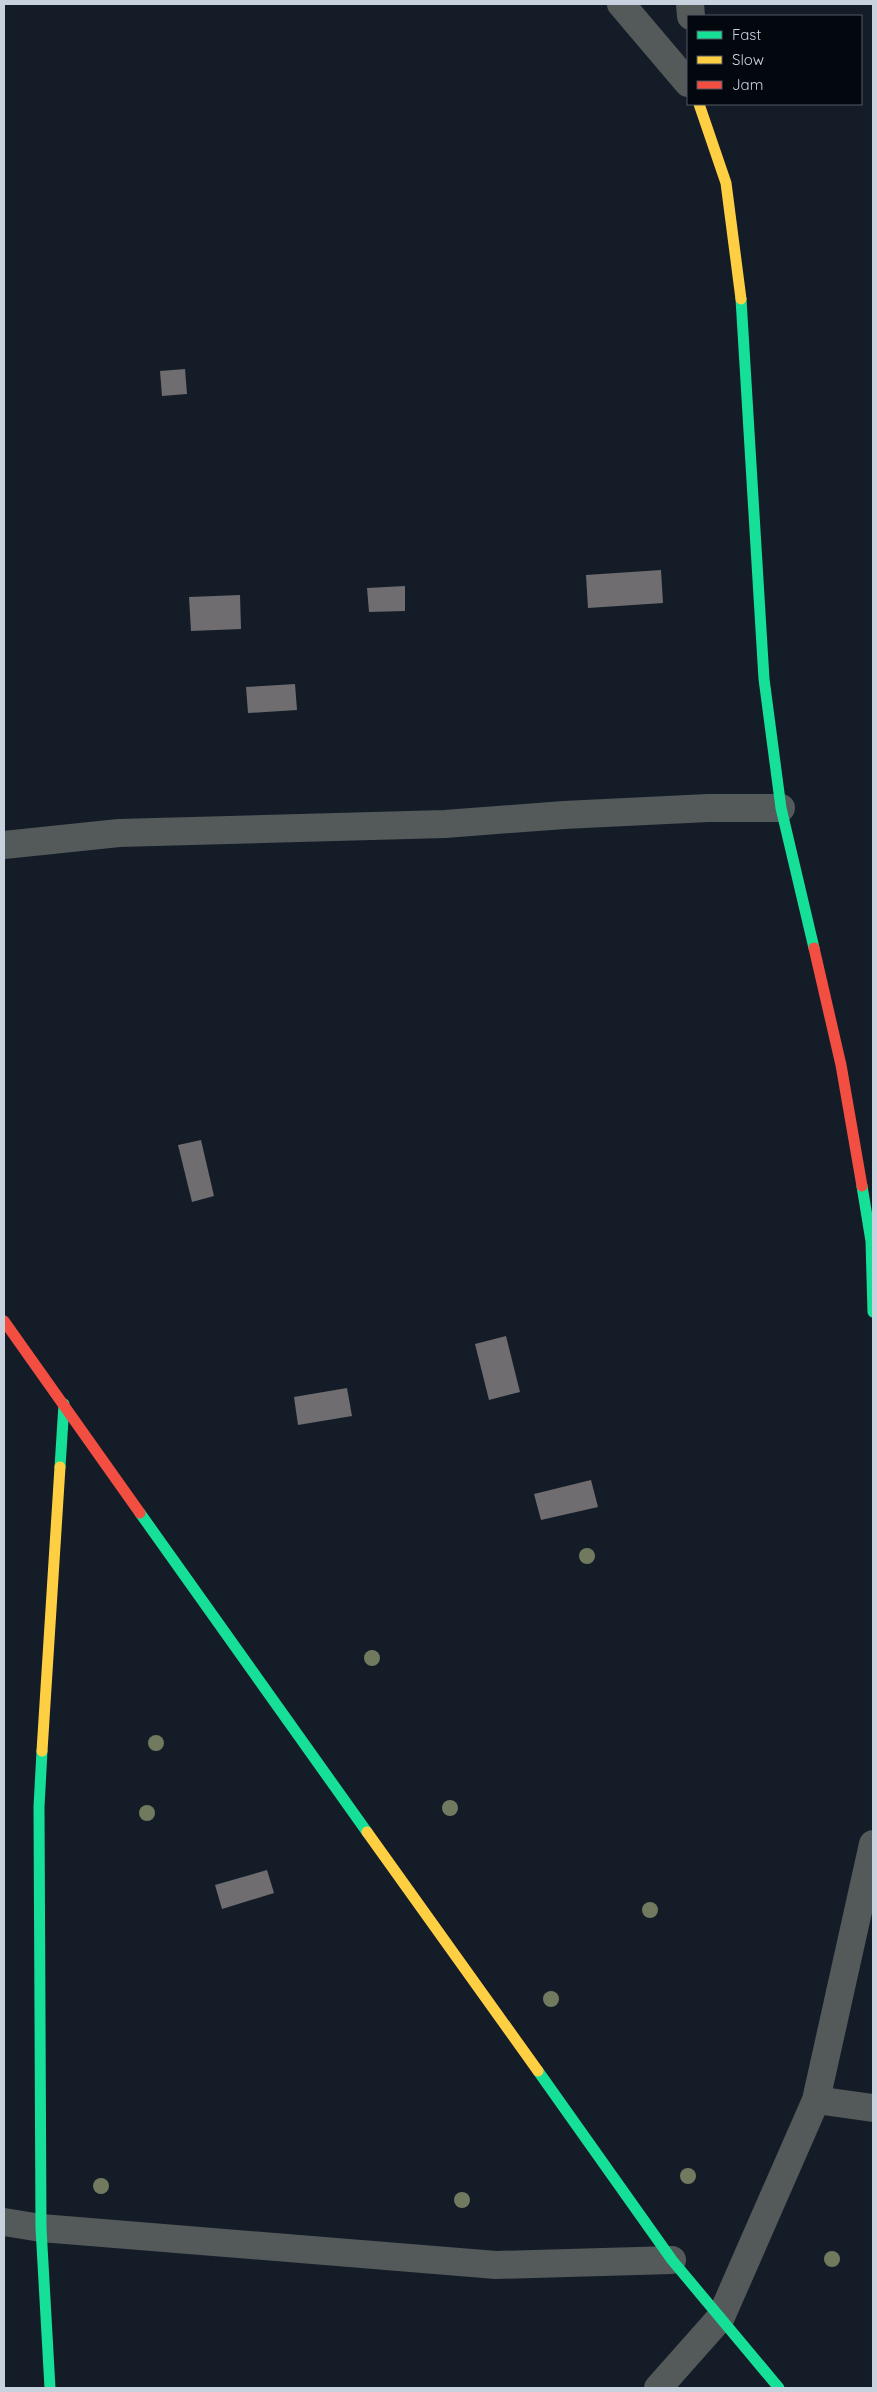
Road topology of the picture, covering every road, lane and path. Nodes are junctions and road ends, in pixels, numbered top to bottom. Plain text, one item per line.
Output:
1 (621, 4) edge
2 (687, 82) edge
3 (700, 105) edge
4 (781, 808) junction
5 (4, 844) edge
6 (873, 1312) edge
7 (4, 1321) edge
8 (64, 1404) junction
9 (873, 1844) edge
10 (816, 2100) junction
11 (873, 2108) edge
12 (4, 2222) edge
13 (40, 2228) junction
14 (672, 2260) junction
15 (721, 2317) junction
16 (50, 2388) edge
17 (658, 2388) edge
18 (779, 2388) edge

1 - 2 street
3 - 4 street
4 - 5 street
4 - 6 street
7 - 8 street
8 - 13 street
8 - 14 street
9 - 10 street
10 - 11 street
10 - 15 street
12 - 13 street
13 - 14 street
13 - 16 street
14 - 15 street
15 - 17 street
15 - 18 street

